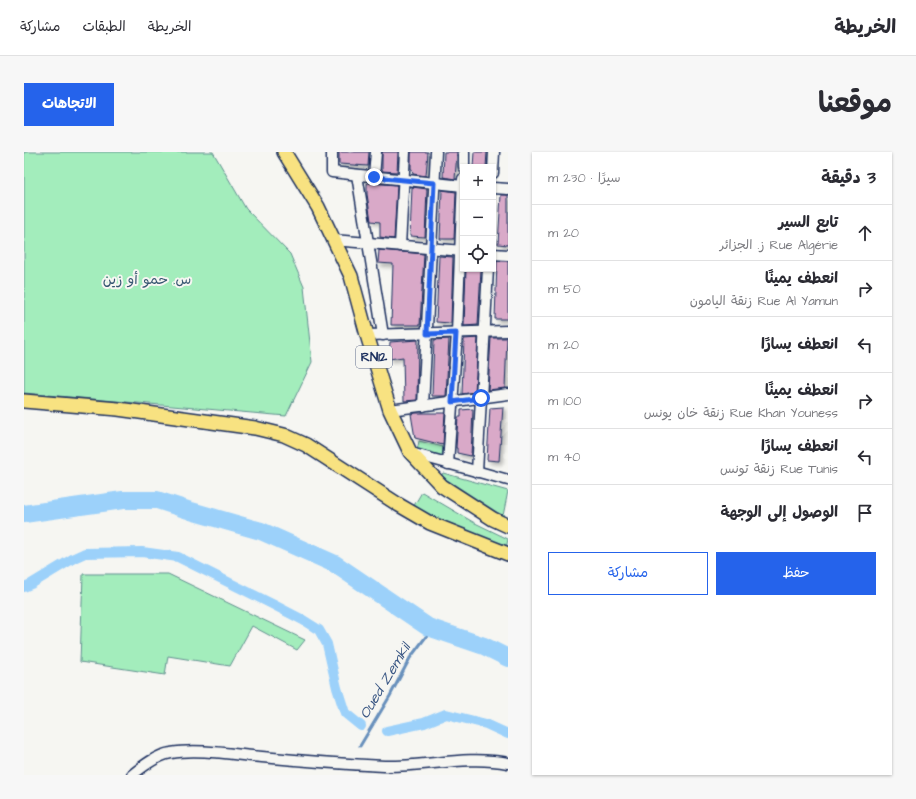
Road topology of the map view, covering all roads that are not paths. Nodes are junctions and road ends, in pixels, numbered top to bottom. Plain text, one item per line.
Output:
1 (284, 152) edge
2 (332, 152) edge
3 (376, 152) edge
4 (405, 152) edge
5 (436, 152) edge
6 (464, 152) edge
7 (494, 152) edge
8 (464, 164) edge
9 (493, 164) edge
10 (357, 175) junction
11 (374, 177) junction
12 (403, 180) junction
13 (434, 183) junction
14 (460, 186) edge
15 (496, 188) edge
16 (508, 189) edge
17 (463, 200) edge
18 (461, 236) edge
19 (333, 240) junction
20 (368, 243) junction
21 (400, 246) junction
22 (431, 248) junction
23 (460, 251) edge
24 (496, 254) edge
25 (508, 255) edge
26 (460, 267) edge
27 (488, 272) edge
28 (508, 331) edge
29 (485, 332) junction
30 (456, 333) junction
31 (427, 334) junction
32 (367, 335) junction
33 (384, 335) junction
34 (508, 394) edge
35 (481, 398) junction
36 (24, 401) edge
37 (452, 402) junction
38 (423, 406) junction
39 (390, 410) junction
40 (410, 452) junction
41 (448, 464) junction
42 (477, 472) junction
43 (508, 480) edge
44 (508, 526) edge
45 (508, 554) edge
46 (508, 763) edge
47 (132, 775) edge

1 - 19 main road, RN12
2 - 10 street
3 - 11 street
4 - 12 street
5 - 13 street
6 - 8 street
7 - 9 street
10 - 11 street
10 - 20 street
11 - 12 street
12 - 13 street
12 - 21 street
13 - 14 street
13 - 22 street
15 - 16 street
17 - 18 street
19 - 20 street
19 - 32 main road, RN12
20 - 21 street
20 - 33 street
21 - 22 street
22 - 23 street
22 - 31 street
24 - 25 street
26 - 30 street
27 - 29 street
28 - 29 street
29 - 30 street
29 - 35 street
30 - 31 street
30 - 37 street
31 - 33 street
31 - 38 street
32 - 33 street
32 - 39 main road, RN12
34 - 35 street
35 - 37 street
35 - 42 street
36 - 45 main road
37 - 38 street
37 - 41 street
38 - 39 street
39 - 40 main road, RN12
40 - 41 street
40 - 44 main road, RN12
41 - 42 street
42 - 43 street
46 - 47 street

